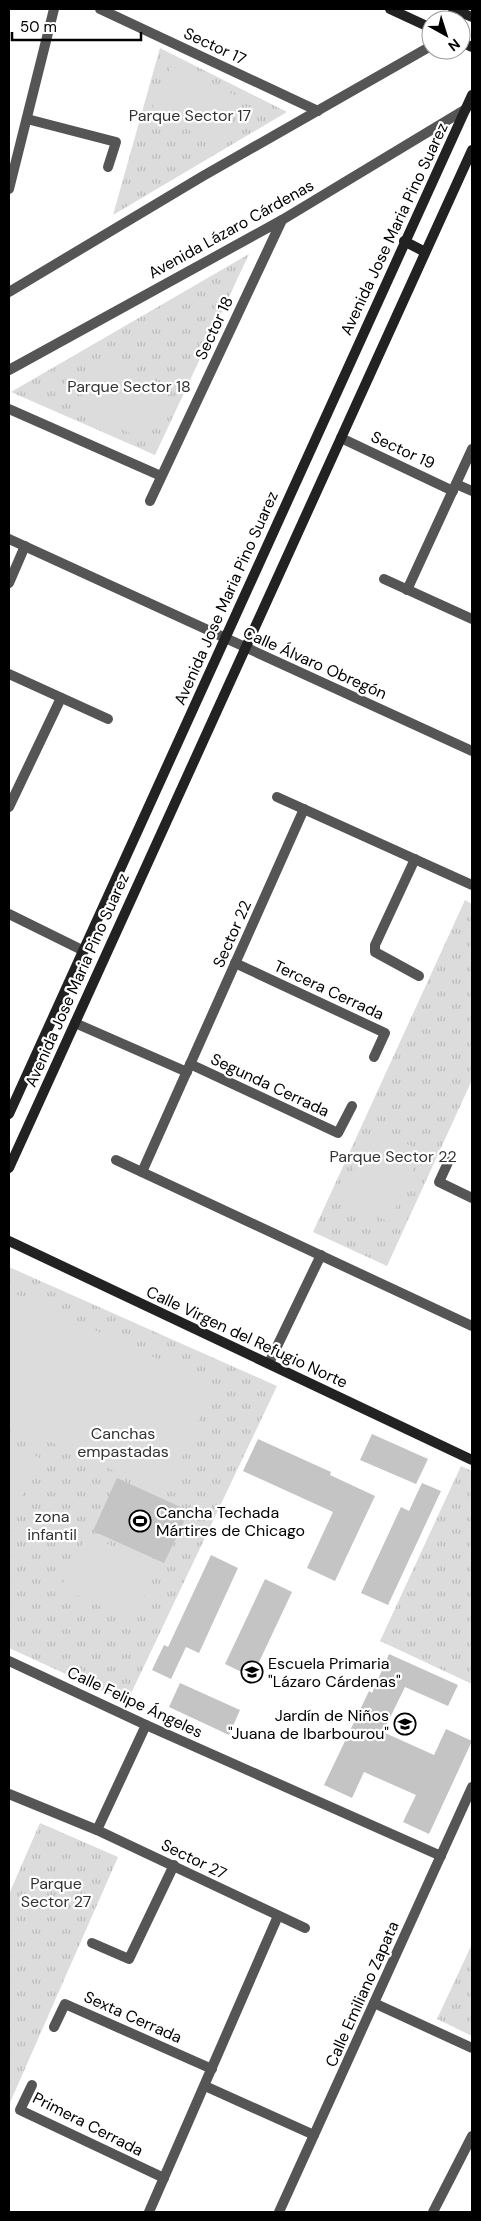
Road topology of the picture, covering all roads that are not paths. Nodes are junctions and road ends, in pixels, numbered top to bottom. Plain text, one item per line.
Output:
1 (54, 9) edge
2 (100, 9) edge
3 (390, 9) edge
4 (453, 9) edge
5 (472, 17) edge
6 (421, 23) edge
7 (421, 52) edge
8 (472, 95) edge
9 (466, 109) junction
10 (318, 111) junction
11 (27, 118) junction
12 (472, 150) edge
13 (108, 167) dead end
14 (9, 189) edge
15 (282, 220) junction
16 (404, 241) junction
17 (425, 252) junction
18 (9, 292) edge
19 (9, 370) edge
20 (9, 409) edge
21 (341, 438) junction
22 (472, 449) edge
23 (161, 476) junction
24 (455, 487) junction
25 (472, 491) edge
26 (150, 501) dead end
27 (9, 539) edge
28 (25, 546) junction
29 (384, 579) dead end
30 (9, 583) edge
31 (407, 590) junction
32 (472, 619) edge
33 (224, 638) junction
34 (245, 648) junction
35 (9, 674) edge
36 (61, 698) junction
37 (108, 719) dead end
38 (472, 752) edge
39 (277, 797) dead end
40 (9, 807) edge
41 (304, 809) junction
42 (415, 860) junction
43 (472, 885) edge
44 (9, 914) edge
45 (84, 951) junction
46 (235, 963) junction
47 (419, 976) dead end
48 (74, 1022) junction
49 (374, 1057) dead end
50 (188, 1068) junction
51 (352, 1106) dead end
52 (9, 1114) edge
53 (450, 1156) dead end
54 (116, 1160) dead end
55 (9, 1168) edge
56 (142, 1172) junction
57 (472, 1198) edge
58 (9, 1241) edge
59 (321, 1255) junction
60 (472, 1326) edge
61 (269, 1364) junction
62 (472, 1460) edge
63 (9, 1661) edge
64 (146, 1725) junction
65 (472, 1787) edge
66 (9, 1794) edge
67 (96, 1830) junction
68 (441, 1856) junction
69 (174, 1865) junction
70 (278, 1916) junction
71 (305, 1928) dead end
72 (92, 1943) dead end
73 (374, 2003) junction
74 (54, 2027) dead end
75 (472, 2048) edge
76 (212, 2069) junction
77 (32, 2085) dead end
78 (204, 2086) junction
79 (314, 2135) junction
80 (472, 2136) edge
81 (164, 2178) junction
82 (149, 2212) edge
83 (278, 2212) edge
84 (433, 2212) edge

1 - 11 street
2 - 10 street, Sector 17
3 - 6 street
4 - 5 street
7 - 10 street
8 - 9 street, Avenida Jose Maria Pino Suarez
9 - 15 street, Avenida Lázaro Cárdenas
9 - 16 street, Avenida Jose Maria Pino Suarez
10 - 18 street
11 - 13 street
11 - 14 street
12 - 17 street, Avenida Jose Maria Pino Suarez
15 - 19 street, Avenida Lázaro Cárdenas
15 - 23 street, Sector 18
16 - 17 street
16 - 33 street, Avenida Jose Maria Pino Suarez
17 - 21 street, Avenida Jose Maria Pino Suarez
20 - 23 street
21 - 24 street, Sector 19
21 - 34 street, Avenida Jose Maria Pino Suarez
22 - 24 street
23 - 26 street, Sector 18
24 - 25 street, Sector 19
24 - 31 street
27 - 28 street, Calle Álvaro Obregón
28 - 30 street
28 - 33 street, Calle Álvaro Obregón
29 - 31 street
31 - 32 street
33 - 34 street, Calle Álvaro Obregón
33 - 45 street, Avenida Jose Maria Pino Suarez
34 - 38 street, Calle Álvaro Obregón
34 - 48 street, Avenida Jose Maria Pino Suarez
35 - 36 street
36 - 37 street
36 - 40 street
39 - 41 street
41 - 42 street
41 - 46 street, Sector 22
42 - 43 street
42 - 47 street
44 - 45 street
45 - 52 street, Avenida Jose Maria Pino Suarez
46 - 49 street, Tercera Cerrada
46 - 50 street, Sector 22
48 - 50 street
48 - 55 street, Avenida Jose Maria Pino Suarez
50 - 51 street, Segunda Cerrada
50 - 56 street, Sector 22
53 - 57 street
54 - 56 street
56 - 59 street
58 - 61 street, Calle Virgen del Refugio Norte
59 - 60 street
59 - 61 street
61 - 62 street, Calle Virgen del Refugio Norte
63 - 64 street, Calle Felipe Ángeles
64 - 67 street
64 - 68 street, Calle Felipe Ángeles
65 - 68 street, Calle Emiliano Zapata
66 - 67 street, Sector 27
67 - 69 street, Sector 27
68 - 73 street, Calle Emiliano Zapata
69 - 70 street, Sector 27
69 - 72 street
70 - 71 street, Sector 27
70 - 76 street
73 - 75 street
73 - 79 street, Calle Emiliano Zapata
74 - 76 street, Sexta Cerrada
76 - 78 street
77 - 81 street, Primera Cerrada
78 - 79 street
78 - 81 street
79 - 83 street, Calle Emiliano Zapata
80 - 84 street
81 - 82 street

